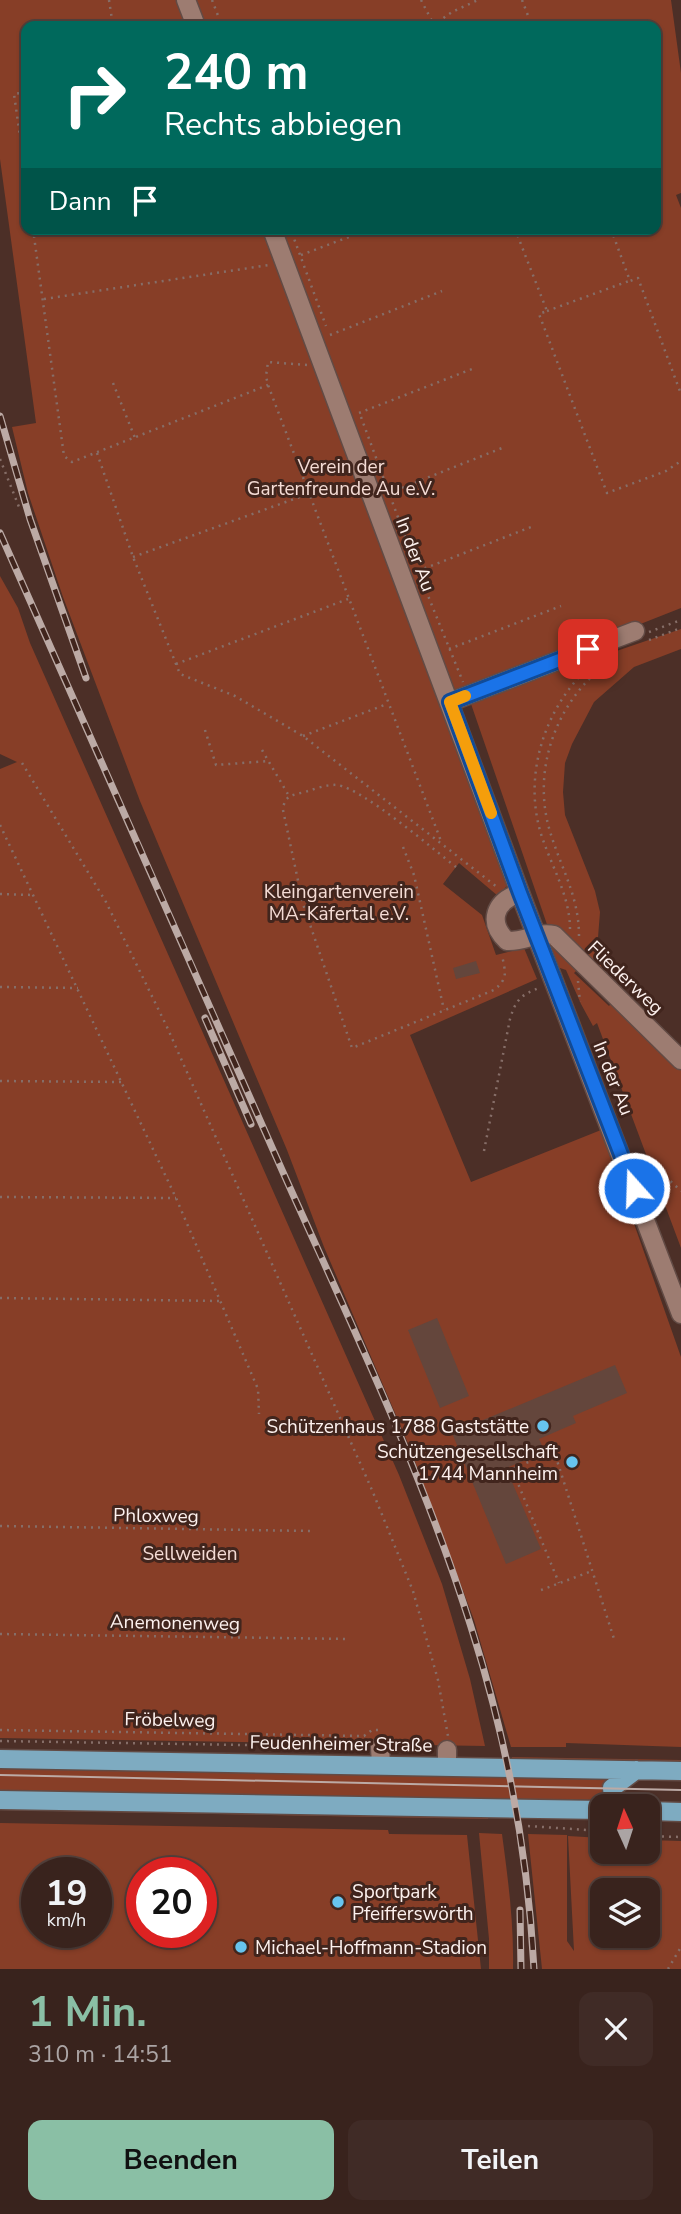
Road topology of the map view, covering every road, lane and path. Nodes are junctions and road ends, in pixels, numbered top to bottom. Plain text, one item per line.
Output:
1 (109, 0) edge
2 (186, 0) edge
3 (212, 0) edge
4 (421, 0) edge
5 (478, 0) edge
6 (522, 0) edge
7 (112, 21) edge
8 (194, 21) edge
9 (220, 21) edge
10 (432, 21) edge
11 (440, 21) edge
12 (530, 21) edge
13 (21, 93) edge
14 (21, 144) edge
15 (34, 235) edge
16 (276, 235) edge
17 (291, 235) edge
18 (355, 235) edge
19 (517, 235) edge
20 (613, 235) edge
21 (293, 259) junction
22 (630, 281) junction
23 (442, 291) dead end
24 (44, 299) junction
25 (547, 311) junction
26 (323, 366) junction
27 (472, 369) dead end
28 (113, 383) dead end
29 (268, 385) junction
30 (681, 394) edge
31 (135, 438) junction
32 (502, 448) dead end
33 (97, 453) junction
34 (0, 459) edge
35 (681, 461) edge
36 (389, 493) junction
37 (309, 494) junction
38 (19, 507) dead end
39 (531, 527) dead end
40 (134, 557) junction
41 (413, 558) dead end
42 (348, 599) junction
43 (561, 606) dead end
44 (681, 620) edge
45 (681, 628) edge
46 (642, 635) junction
47 (449, 649) junction
48 (626, 651) dead end
49 (593, 663) dead end
50 (176, 664) junction
51 (450, 702) junction
52 (387, 704) junction
53 (205, 730) dead end
54 (303, 736) junction
55 (261, 750) dead end
56 (269, 761) junction
57 (22, 763) dead end
58 (289, 796) junction
59 (0, 825) edge
60 (442, 844) junction
61 (403, 847) dead end
62 (456, 867) dead end
63 (0, 894) edge
64 (33, 895) junction
65 (515, 895) junction
66 (537, 935) junction
67 (579, 936) dead end
68 (507, 941) junction
69 (570, 952) junction
70 (555, 981) junction
71 (0, 987) edge
72 (78, 988) junction
73 (444, 1010) junction
74 (681, 1060) edge
75 (0, 1081) edge
76 (121, 1082) junction
77 (484, 1151) dead end
78 (644, 1156) dead end
79 (681, 1191) edge
80 (0, 1197) edge
81 (176, 1198) junction
82 (0, 1298) edge
83 (220, 1301) junction
84 (681, 1314) edge
85 (260, 1413) dead end
86 (555, 1442) dead end
87 (554, 1451) junction
88 (0, 1526) edge
89 (312, 1531) dead end
90 (592, 1571) junction
91 (559, 1583) junction
92 (541, 1590) dead end
93 (0, 1634) edge
94 (350, 1639) dead end
95 (615, 1642) dead end
96 (0, 1730) edge
97 (0, 1741) edge
98 (380, 1747) junction
99 (447, 1752) junction
100 (0, 1759) edge
101 (636, 1770) junction
102 (681, 1771) edge
103 (613, 1794) edge
104 (0, 1800) edge
105 (590, 1810) edge
106 (660, 1811) edge
107 (681, 1812) edge
108 (660, 1836) edge
109 (681, 1837) edge
110 (681, 1947) edge
111 (668, 1969) edge

1 - 7 path
2 - 8 lane
3 - 9 path
4 - 10 path
5 - 11 path
6 - 12 path
13 - 14 path
15 - 24 path
16 - 21 lane, In der Au
17 - 21 path
18 - 21 path
19 - 25 path
20 - 22 path
21 - 23 path
21 - 24 path
21 - 26 lane, In der Au
22 - 25 path
22 - 30 path
24 - 33 path
25 - 35 path
26 - 29 path
26 - 51 lane, In der Au
27 - 36 path
28 - 31 path
29 - 31 path
29 - 37 path
31 - 33 path
32 - 36 path
33 - 40 path
34 - 38 path
36 - 41 path
37 - 40 path
37 - 42 path
39 - 47 path
40 - 50 path
42 - 50 path
42 - 52 path
43 - 47 path
44 - 46 path
45 - 46 path
46 - 51 lane
47 - 51 path
48 - 67 path
49 - 69 path
50 - 54 path
51 - 65 lane, In der Au
52 - 54 path
52 - 60 path
53 - 56 path
54 - 60 path
55 - 56 path
56 - 58 path
57 - 99 path
58 - 62 path
58 - 73 path
59 - 64 path
60 - 65 path
61 - 73 path
63 - 64 path
64 - 72 path
65 - 66 lane, In der Au
65 - 68 lane
66 - 68 lane
66 - 69 lane, Fliederweg
66 - 70 lane, In der Au
68 - 73 path
69 - 74 lane, Fliederweg
70 - 77 path
70 - 84 lane, In der Au
71 - 72 path
72 - 76 path
75 - 76 path
76 - 81 path
78 - 79 path
80 - 81 path
81 - 83 path
82 - 83 path
83 - 85 path
86 - 87 path
87 - 90 path
87 - 91 path
88 - 89 path, Phloxweg
90 - 91 path
90 - 95 path
91 - 92 path
93 - 94 path, Anemonenweg
96 - 98 path, Fröbelweg
97 - 98 path
98 - 99 main road, Feudenheimer Straße
98 - 99 path
98 - 100 main road, Feudenheimer Straße
99 - 101 main road, Feudenheimer Straße
101 - 102 main road, Feudenheimer Straße
101 - 103 main road
104 - 105 main road
106 - 107 main road
108 - 109 path
110 - 111 path

